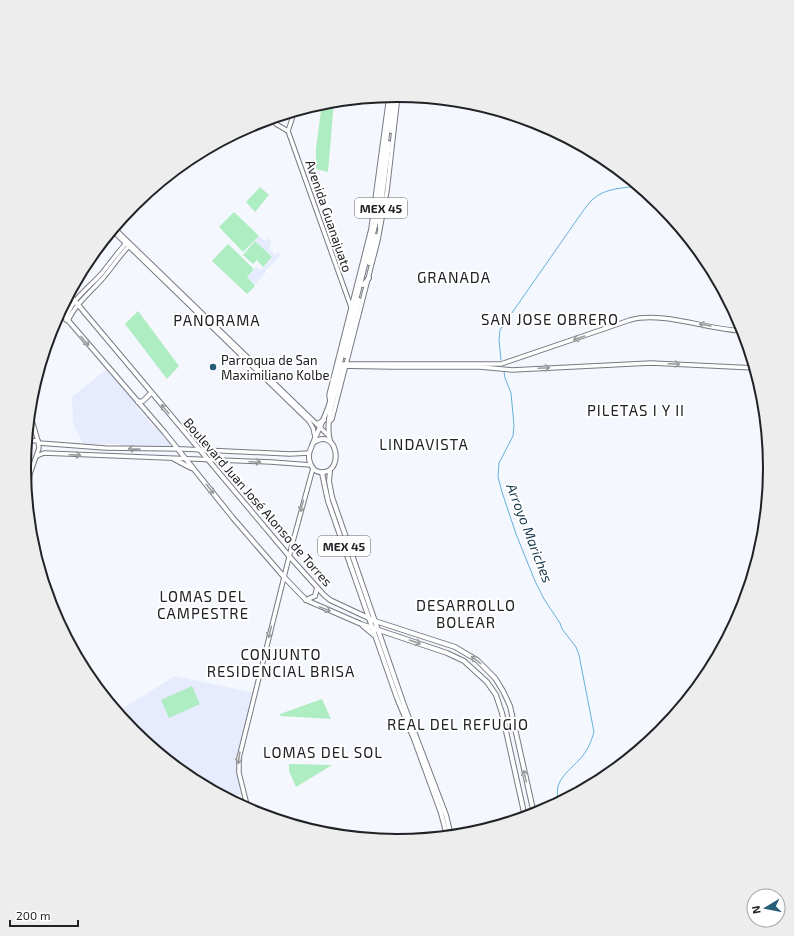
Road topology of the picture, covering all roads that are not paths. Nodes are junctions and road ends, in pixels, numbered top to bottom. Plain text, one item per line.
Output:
1 (390, 102) edge
2 (394, 102) edge
3 (397, 102) edge
4 (393, 109) junction
5 (293, 117) edge
6 (395, 120) junction
7 (292, 121) junction
8 (275, 123) edge
9 (279, 126) junction
10 (288, 131) junction
11 (382, 168) junction
12 (379, 220) junction
13 (373, 221) junction
14 (375, 226) junction
15 (380, 227) junction
16 (117, 233) edge
17 (128, 244) junction
18 (368, 278) junction
19 (363, 285) junction
20 (72, 300) edge
21 (75, 305) junction
22 (351, 308) junction
23 (353, 313) junction
24 (64, 317) edge
25 (355, 318) junction
26 (67, 321) junction
27 (357, 324) junction
28 (736, 331) edge
29 (509, 362) junction
30 (342, 365) junction
31 (499, 365) junction
32 (749, 368) edge
33 (510, 370) junction
34 (151, 393) junction
35 (138, 402) junction
36 (324, 420) junction
37 (317, 424) junction
38 (33, 427) edge
39 (320, 428) junction
40 (329, 436) junction
41 (314, 440) junction
42 (32, 441) edge
43 (330, 441) junction
44 (39, 442) junction
45 (177, 449) junction
46 (200, 450) junction
47 (309, 453) junction
48 (37, 456) junction
49 (174, 459) junction
50 (185, 459) junction
51 (208, 460) junction
52 (32, 467) joint
53 (312, 467) junction
54 (193, 469) junction
55 (31, 471) edge
56 (330, 471) junction
57 (322, 472) junction
58 (289, 556) junction
59 (284, 577) junction
60 (317, 588) junction
61 (306, 600) junction
62 (365, 606) junction
63 (359, 613) junction
64 (369, 618) junction
65 (375, 620) junction
66 (362, 624) junction
67 (373, 628) junction
68 (378, 630) junction
69 (388, 633) junction
70 (375, 636) junction
71 (383, 644) junction
72 (246, 801) edge
73 (533, 808) edge
74 (524, 811) edge
75 (450, 830) edge
76 (446, 831) edge

1 - 11 main road, MEX 45
2 - 4 main road, MEX 45
3 - 6 street
4 - 6 main road
4 - 12 main road, MEX 45
5 - 7 street
6 - 15 street
7 - 9 street
7 - 10 street
8 - 9 street
9 - 10 street
10 - 22 street, Avenida Guanajuato
11 - 13 street
11 - 14 main road, MEX 45
12 - 15 main road
12 - 19 main road, MEX 45
13 - 14 main road
13 - 22 street
14 - 23 main road, MEX 45
15 - 18 street
16 - 17 street
17 - 21 street
17 - 37 street
17 - 41 street
18 - 19 main road
18 - 27 street
19 - 25 main road, MEX 45
20 - 21 main road, Boulevard Juan José Alonso de Torres
21 - 26 street
21 - 34 main road, Boulevard Juan José Alonso de Torres
22 - 23 street, Avenida Guanajuato
22 - 30 street
23 - 25 street, Avenida Guanajuato
23 - 30 main road, MEX 45
24 - 26 main road, Boulevard Juan José Alonso de Torres
25 - 27 street, Avenida Guanajuato
25 - 30 main road, MEX 45
26 -> 35 main road, Boulevard Juan José Alonso de Torres
27 - 30 street
28 -> 29 street
29 - 31 street
29 - 33 street
30 - 31 street
30 - 36 main road, MEX 45
30 - 40 main road, MEX 45
31 - 33 street
33 -> 32 street
34 - 35 main road
46 -> 34 main road, Boulevard Juan José Alonso de Torres
35 - 45 main road, Boulevard Juan José Alonso de Torres
36 - 37 main road
36 - 39 main road, MEX 45
37 - 39 street
38 - 44 street
39 - 40 street
39 - 41 main road, MEX 45
40 - 43 main road, MEX 45
41 - 43 main road
41 - 47 main road
42 - 44 street
43 - 56 main road
45 -> 44 street
44 - 48 street
45 - 46 street
45 - 50 main road, Boulevard Juan José Alonso de Torres
46 - 47 street
46 - 51 main road, Boulevard Juan José Alonso de Torres
47 - 53 main road
48 -> 49 street
48 - 52 street
49 - 50 street
49 - 54 main road
50 - 51 street
50 - 54 main road, Boulevard Juan José Alonso de Torres
51 -> 53 street
51 - 58 main road, Boulevard Juan José Alonso de Torres
52 - 55 street
53 - 57 main road
53 -> 58 street
54 -> 59 main road, Boulevard Juan José Alonso de Torres
56 - 57 main road
56 - 65 main road, MEX 45
57 - 62 main road, MEX 45
58 - 59 street
58 - 60 main road, Boulevard Juan José Alonso de Torres
59 - 61 main road, Boulevard Juan José Alonso de Torres
59 -> 72 street
60 - 61 main road
60 - 63 main road, Boulevard Juan José Alonso de Torres
61 -> 66 main road, Boulevard Juan José Alonso de Torres
62 - 63 main road
62 - 64 main road, MEX 45
63 - 64 main road, Boulevard Juan José Alonso de Torres
64 - 65 main road, Boulevard Juan José Alonso de Torres
64 - 67 main road, MEX 45
65 - 68 main road, MEX 45
73 -> 65 main road, Boulevard Juan José Alonso de Torres
66 - 67 main road, Boulevard Juan José Alonso de Torres
66 - 70 main road
67 - 68 main road, Boulevard Juan José Alonso de Torres
67 - 70 main road, MEX 45
68 - 69 main road, Boulevard Juan José Alonso de Torres
68 - 71 main road, MEX 45
69 - 71 main road
69 -> 74 main road, Boulevard Juan José Alonso de Torres
70 - 76 main road, MEX 45
71 - 75 main road, MEX 45

